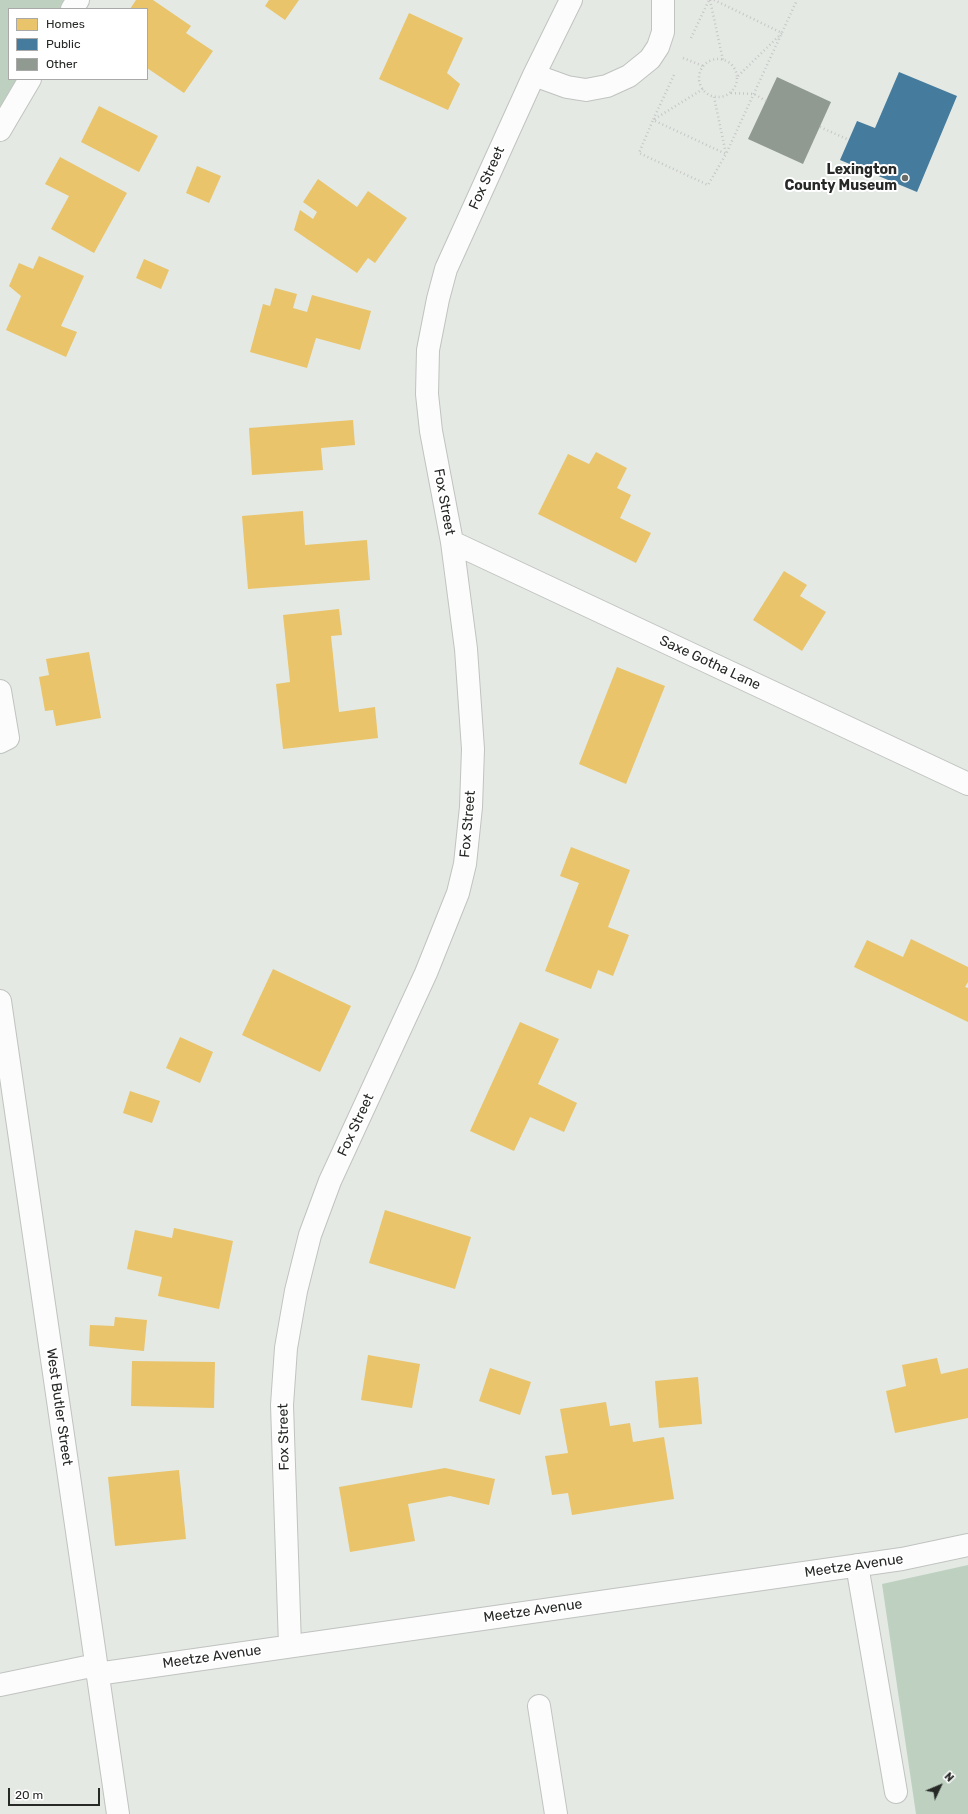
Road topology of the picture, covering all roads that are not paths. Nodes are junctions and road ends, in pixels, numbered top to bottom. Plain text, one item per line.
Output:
1 (571, 0) edge
2 (663, 0) edge
3 (534, 75) junction
4 (29, 80) edge
5 (0, 130) edge
6 (452, 542) junction
7 (0, 691) edge
8 (0, 742) edge
9 (968, 784) edge
10 (0, 1001) edge
11 (968, 1545) edge
12 (857, 1565) junction
13 (290, 1646) junction
14 (97, 1670) junction
15 (0, 1685) edge
16 (539, 1706) dead end
17 (896, 1792) dead end
18 (118, 1814) edge
19 (556, 1814) edge

1 - 3 street, Fox Street
2 - 3 street
3 - 6 street, Fox Street
4 - 5 street
6 - 9 street, Saxe Gotha Lane
6 - 13 street, Fox Street
7 - 8 street
10 - 14 street, West Butler Street
11 - 12 street, Meetze Avenue
12 - 13 street, Meetze Avenue
12 - 17 street
13 - 14 street, Meetze Avenue
14 - 15 street, Meetze Avenue
14 - 18 street, West Butler Street
16 - 19 street

